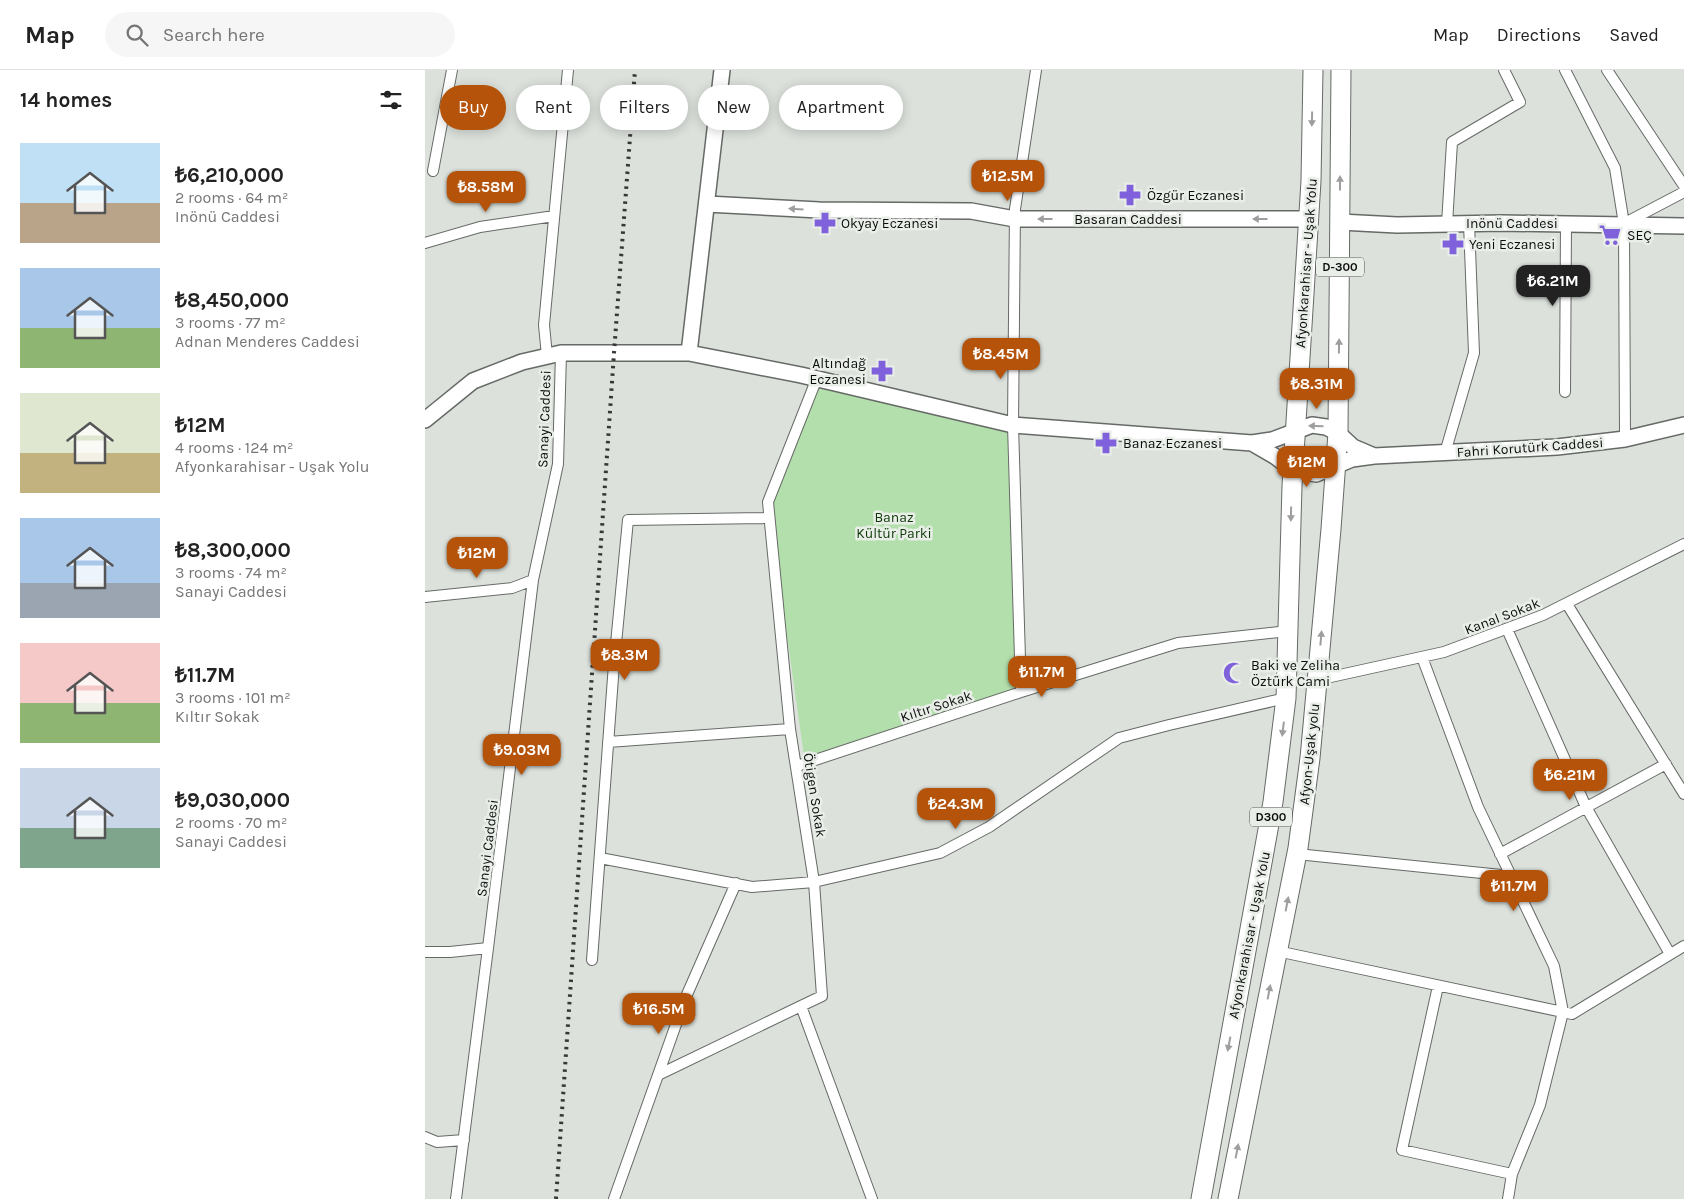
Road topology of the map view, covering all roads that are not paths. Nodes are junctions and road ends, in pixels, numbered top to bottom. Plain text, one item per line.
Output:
1 (451, 70) edge
2 (568, 70) edge
3 (721, 70) edge
4 (1036, 70) edge
5 (1313, 70) edge
6 (1341, 70) edge
7 (1504, 70) edge
8 (1565, 70) edge
9 (1607, 70) edge
10 (433, 171) dead end
11 (1684, 186) edge
12 (1684, 192) edge
13 (707, 204) junction
14 (554, 216) junction
15 (1015, 218) junction
16 (1309, 219) junction
17 (1340, 222) junction
18 (1469, 223) junction
19 (1566, 223) junction
20 (1447, 224) junction
21 (1624, 224) junction
22 (1684, 226) edge
23 (425, 243) edge
24 (689, 353) junction
25 (554, 354) junction
26 (817, 378) junction
27 (1565, 392) dead end
28 (425, 420) edge
29 (1013, 425) junction
30 (1684, 425) edge
31 (1295, 431) junction
32 (1338, 433) junction
33 (1625, 439) junction
34 (1251, 443) junction
35 (1445, 452) junction
36 (1373, 456) junction
37 (1336, 464) junction
38 (1293, 470) junction
39 (769, 518) junction
40 (1684, 544) edge
41 (533, 580) junction
42 (425, 597) edge
43 (1567, 604) junction
44 (1507, 629) junction
45 (1288, 631) junction
46 (1423, 657) junction
47 (1317, 680) junction
48 (1021, 692) junction
49 (1286, 698) junction
50 (791, 729) junction
51 (608, 742) junction
52 (1666, 764) junction
53 (797, 766) junction
54 (1684, 794) edge
55 (1586, 807) junction
56 (1297, 854) junction
57 (1500, 854) junction
58 (600, 858) junction
59 (1511, 876) junction
60 (814, 882) junction
61 (736, 883) junction
62 (1684, 946) edge
63 (489, 948) junction
64 (1277, 951) junction
65 (425, 952) edge
66 (1670, 954) junction
67 (592, 960) dead end
68 (1438, 986) junction
69 (801, 1006) junction
70 (1563, 1012) junction
71 (658, 1075) junction
72 (425, 1138) edge
73 (464, 1140) junction
74 (1512, 1174) junction
75 (456, 1199) edge
76 (614, 1199) edge
77 (872, 1199) edge
78 (1201, 1199) edge
79 (1228, 1199) edge
80 (1508, 1199) edge

1 - 10 street
2 - 14 street, Sanayi Caddesi
3 - 13 street
4 - 15 street
5 -> 16 highway, Afyonkarahisar - Uşak Yolu / D300
17 -> 6 highway, Afyonkarahisar - Uşak Yolu / D-300
7 - 20 street
8 - 21 street
9 - 11 street
12 - 21 street
15 -> 13 street, Basaran Caddesi
13 - 24 street
14 - 23 street
14 - 25 street, Sanayi Caddesi
16 -> 15 street, Basaran Caddesi
15 - 29 street
16 - 31 highway, Afyonkarahisar - Uşak Yolu / D300
17 - 20 street, Inönü Caddesi
32 -> 17 highway, Afyonkarahisar - Uşak Yolu / D-300
18 - 19 street, Inönü Caddesi
18 - 20 street, Inönü Caddesi
18 - 35 street
19 - 21 street, Inönü Caddesi
19 - 27 street
21 - 22 street, Inönü Caddesi
21 - 33 street
24 - 25 street
24 - 26 street
25 - 28 street
25 - 41 street, Sanayi Caddesi
26 - 29 street
26 - 39 street, Ötigen Sokak
29 - 34 street
29 - 48 street
30 - 33 street, Fahri Korutürk Caddesi
32 -> 31 street
31 - 34 street
31 - 38 highway, Afyonkarahisar - Uşak Yolu / D300
32 - 36 street
32 - 37 highway, Afyonkarahisar - Uşak Yolu / D-300
33 - 35 street, Fahri Korutürk Caddesi
34 - 38 street
35 - 36 street, Fahri Korutürk Caddesi
36 - 37 street, Fahri Korutürk Caddesi
37 - 38 street
47 -> 37 highway, Afyon-Uşak yolu / D300
38 -> 45 highway, Afyonkarahisar - Uşak Yolu / D300
39 - 50 street, Ötigen Sokak
39 - 51 street
40 - 43 street, Kanal Sokak
41 - 42 street
41 - 63 street, Sanayi Caddesi
43 - 44 street, Kanal Sokak
43 - 52 street
44 - 46 street, Kanal Sokak
44 - 55 street
45 - 48 street, Kıltır Sokak
45 - 49 highway, Afyonkarahisar - Uşak Yolu / D300
46 - 47 street, Kanal Sokak
46 - 57 street
47 - 56 highway, Afyon-Uşak yolu / D300
48 - 53 street, Kıltır Sokak
49 - 60 street
49 -> 78 highway, Afyonkarahisar - Uşak Yolu / D300
50 - 51 street
50 - 53 street, Ötigen Sokak
51 - 58 street
52 - 54 street
52 - 55 street
53 - 60 street, Ötigen Sokak
55 - 57 street
55 - 66 street
56 - 59 street
64 -> 56 highway, Afyon-Uşak yolu / D300
57 - 59 street
58 - 61 street
58 - 67 street
59 - 70 street
60 - 61 street
60 - 69 street, Ötigen Sokak
61 - 71 street
62 - 66 street
63 - 65 street
63 - 73 street, Sanayi Caddesi
64 - 68 street
79 -> 64 highway, D300
66 - 70 street
68 - 70 street
68 - 74 street
69 - 71 street
69 - 77 street
70 - 74 street
71 - 76 street
72 - 73 street
73 - 75 street, Sanayi Caddesi
74 - 80 street

